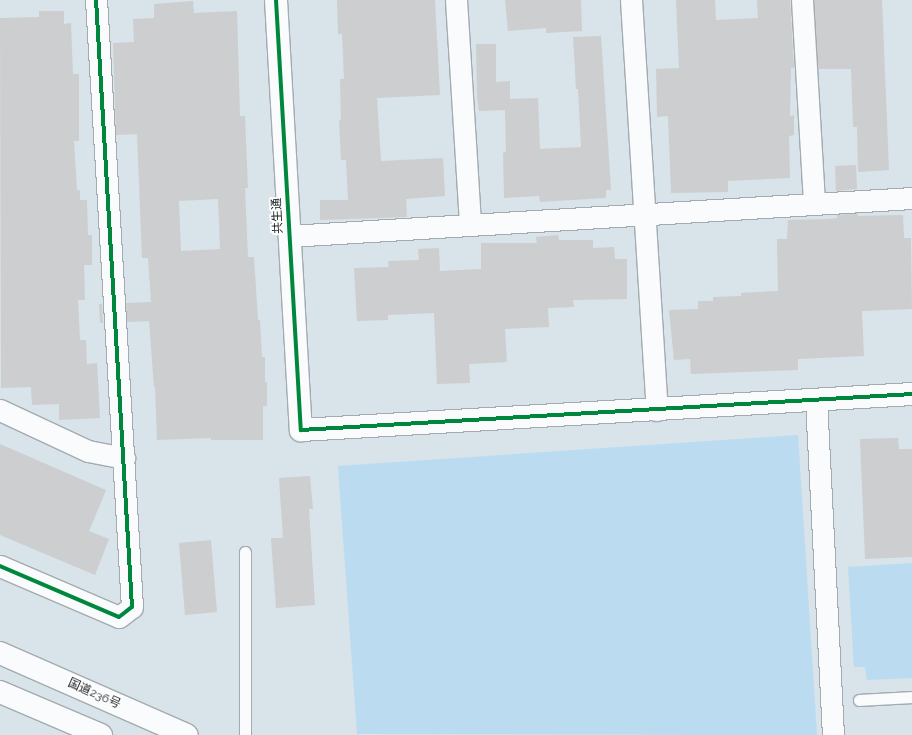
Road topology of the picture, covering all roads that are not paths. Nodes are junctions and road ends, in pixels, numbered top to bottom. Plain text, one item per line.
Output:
1 (96, 0) edge
2 (276, 0) edge
3 (456, 0) edge
4 (630, 0) edge
5 (802, 0) edge
6 (912, 198) edge
7 (814, 203) junction
8 (644, 214) junction
9 (470, 225) junction
10 (289, 236) junction
11 (912, 394) edge
12 (816, 400) junction
13 (0, 410) edge
14 (657, 410) junction
15 (124, 458) junction
16 (245, 552) dead end
17 (0, 566) edge
18 (0, 653) edge
19 (0, 692) edge
20 (912, 696) edge
21 (859, 700) dead end
22 (101, 735) edge
23 (187, 735) edge
24 (245, 735) edge
25 (833, 735) edge

1 - 15 street
2 - 10 main road, 共生通
3 - 9 street
4 - 8 street
5 - 7 street
6 - 7 street
7 - 8 street
8 - 9 street
8 - 14 street
9 - 10 street
10 - 14 main road, 共生通
11 - 12 main road
12 - 14 main road
12 - 25 street
13 - 15 street
15 - 17 street
16 - 24 lane
18 - 23 main road, 国道236号
19 - 22 main road
20 - 21 lane

